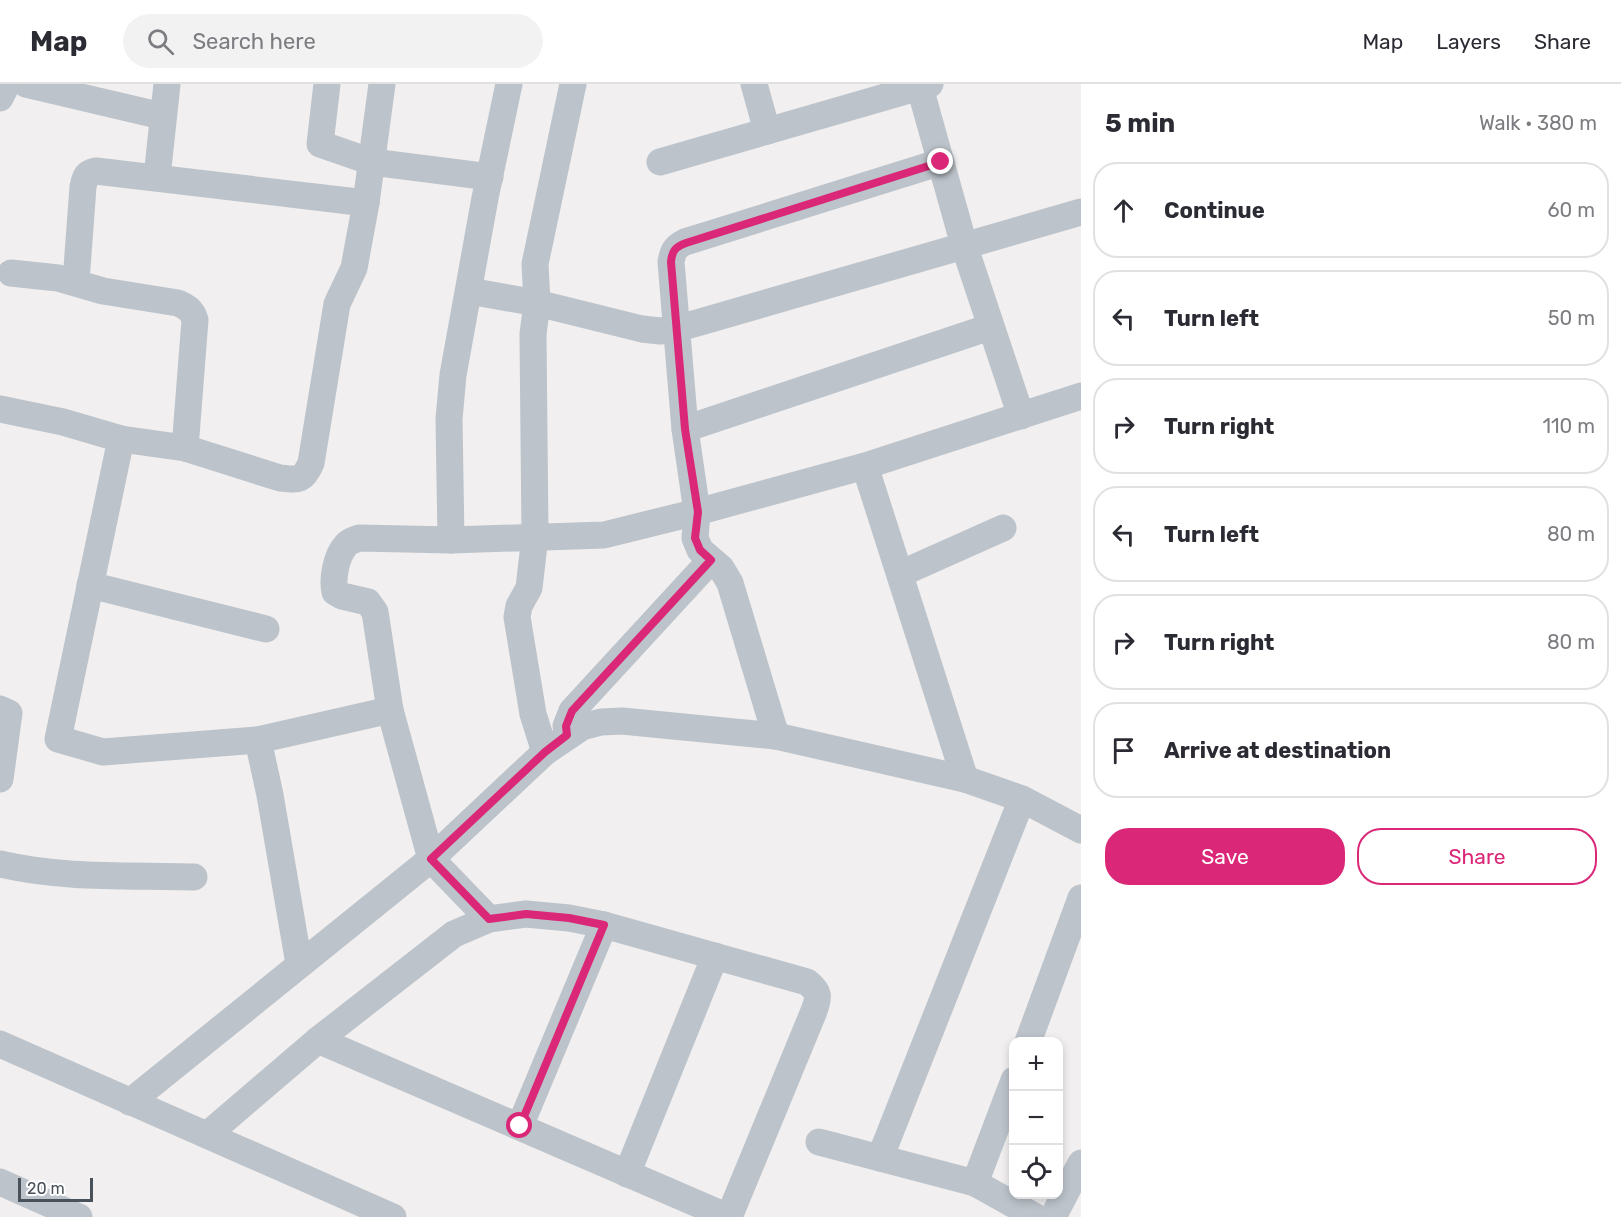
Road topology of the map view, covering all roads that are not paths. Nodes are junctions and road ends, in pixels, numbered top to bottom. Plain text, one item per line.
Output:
1 (7, 84) edge
2 (26, 84) edge
3 (166, 84) edge
4 (327, 84) edge
5 (382, 84) edge
6 (509, 84) edge
7 (573, 84) edge
8 (754, 84) edge
9 (923, 85) edge
10 (0, 98) edge
11 (162, 116) junction
12 (767, 131) junction
13 (372, 162) junction
14 (660, 162) dead end
15 (941, 162) junction
16 (157, 177) junction
17 (490, 177) junction
18 (366, 203) junction
19 (1081, 212) edge
20 (964, 245) junction
21 (11, 273) dead end
22 (75, 281) junction
23 (469, 291) junction
24 (537, 303) junction
25 (990, 327) junction
26 (676, 329) junction
27 (1081, 396) edge
28 (1, 415) edge
29 (1021, 416) junction
30 (685, 429) junction
31 (121, 439) junction
32 (185, 448) junction
33 (865, 465) junction
34 (698, 512) junction
35 (1003, 528) dead end
36 (535, 536) junction
37 (451, 540) junction
38 (711, 560) junction
39 (900, 574) junction
40 (90, 585) junction
41 (266, 629) dead end
42 (0, 709) edge
43 (390, 711) junction
44 (567, 735) junction
45 (776, 736) junction
46 (258, 740) junction
47 (545, 752) junction
48 (0, 779) edge
49 (965, 779) junction
50 (1022, 799) junction
51 (1081, 830) edge
52 (431, 859) junction
53 (0, 864) edge
54 (194, 877) dead end
55 (1081, 898) edge
56 (489, 919) junction
57 (604, 925) junction
58 (715, 956) junction
59 (299, 964) junction
60 (1029, 1037) edge
61 (318, 1040) junction
62 (0, 1044) edge
63 (1010, 1091) edge
64 (130, 1102) junction
65 (520, 1126) junction
66 (207, 1135) junction
67 (819, 1142) dead end
68 (880, 1158) junction
69 (1081, 1162) edge
70 (627, 1174) junction
71 (0, 1182) edge
72 (975, 1183) junction
73 (79, 1217) edge
74 (393, 1217) edge
75 (729, 1217) edge
76 (1036, 1217) edge
77 (1053, 1217) edge

1 - 10 street
2 - 11 street
3 - 11 street
4 - 13 street
5 - 13 street
6 - 17 street
7 - 24 street
8 - 12 street
9 - 12 street
9 - 15 street
11 - 16 street
12 - 14 street
13 - 17 street
13 - 18 street
15 - 20 street
15 - 26 street
16 - 18 street
16 - 22 street
17 - 23 street
18 - 32 street
19 - 20 street
20 - 25 street
20 - 26 street
21 - 22 street
22 - 32 street
23 - 24 street
23 - 37 street
24 - 26 street
24 - 36 street
25 - 29 street
25 - 30 street
26 - 30 street
27 - 29 street
28 - 31 street
29 - 33 street
30 - 34 street
31 - 32 street
31 - 40 street
33 - 34 street
33 - 39 street
34 - 36 street
34 - 38 street
35 - 39 street
36 - 37 street
36 - 47 street
37 - 43 street
38 - 44 street
38 - 45 street
39 - 49 street
40 - 41 street
40 - 46 street
42 - 48 street
43 - 46 street
43 - 52 street
44 - 45 street
44 - 47 street
45 - 49 street
46 - 59 street
47 - 52 street
49 - 50 street
50 - 51 street
50 - 68 street
52 - 56 street
52 - 59 street
53 - 54 street
55 - 60 street
56 - 57 street
56 - 61 street
57 - 58 street
57 - 65 street
58 - 70 street
58 - 75 street
59 - 64 street
61 - 65 street
61 - 66 street
62 - 64 street
63 - 72 street
64 - 66 street
65 - 70 street
66 - 74 street
67 - 68 street
68 - 72 street
69 - 77 street
70 - 75 street
71 - 73 street
72 - 76 street

